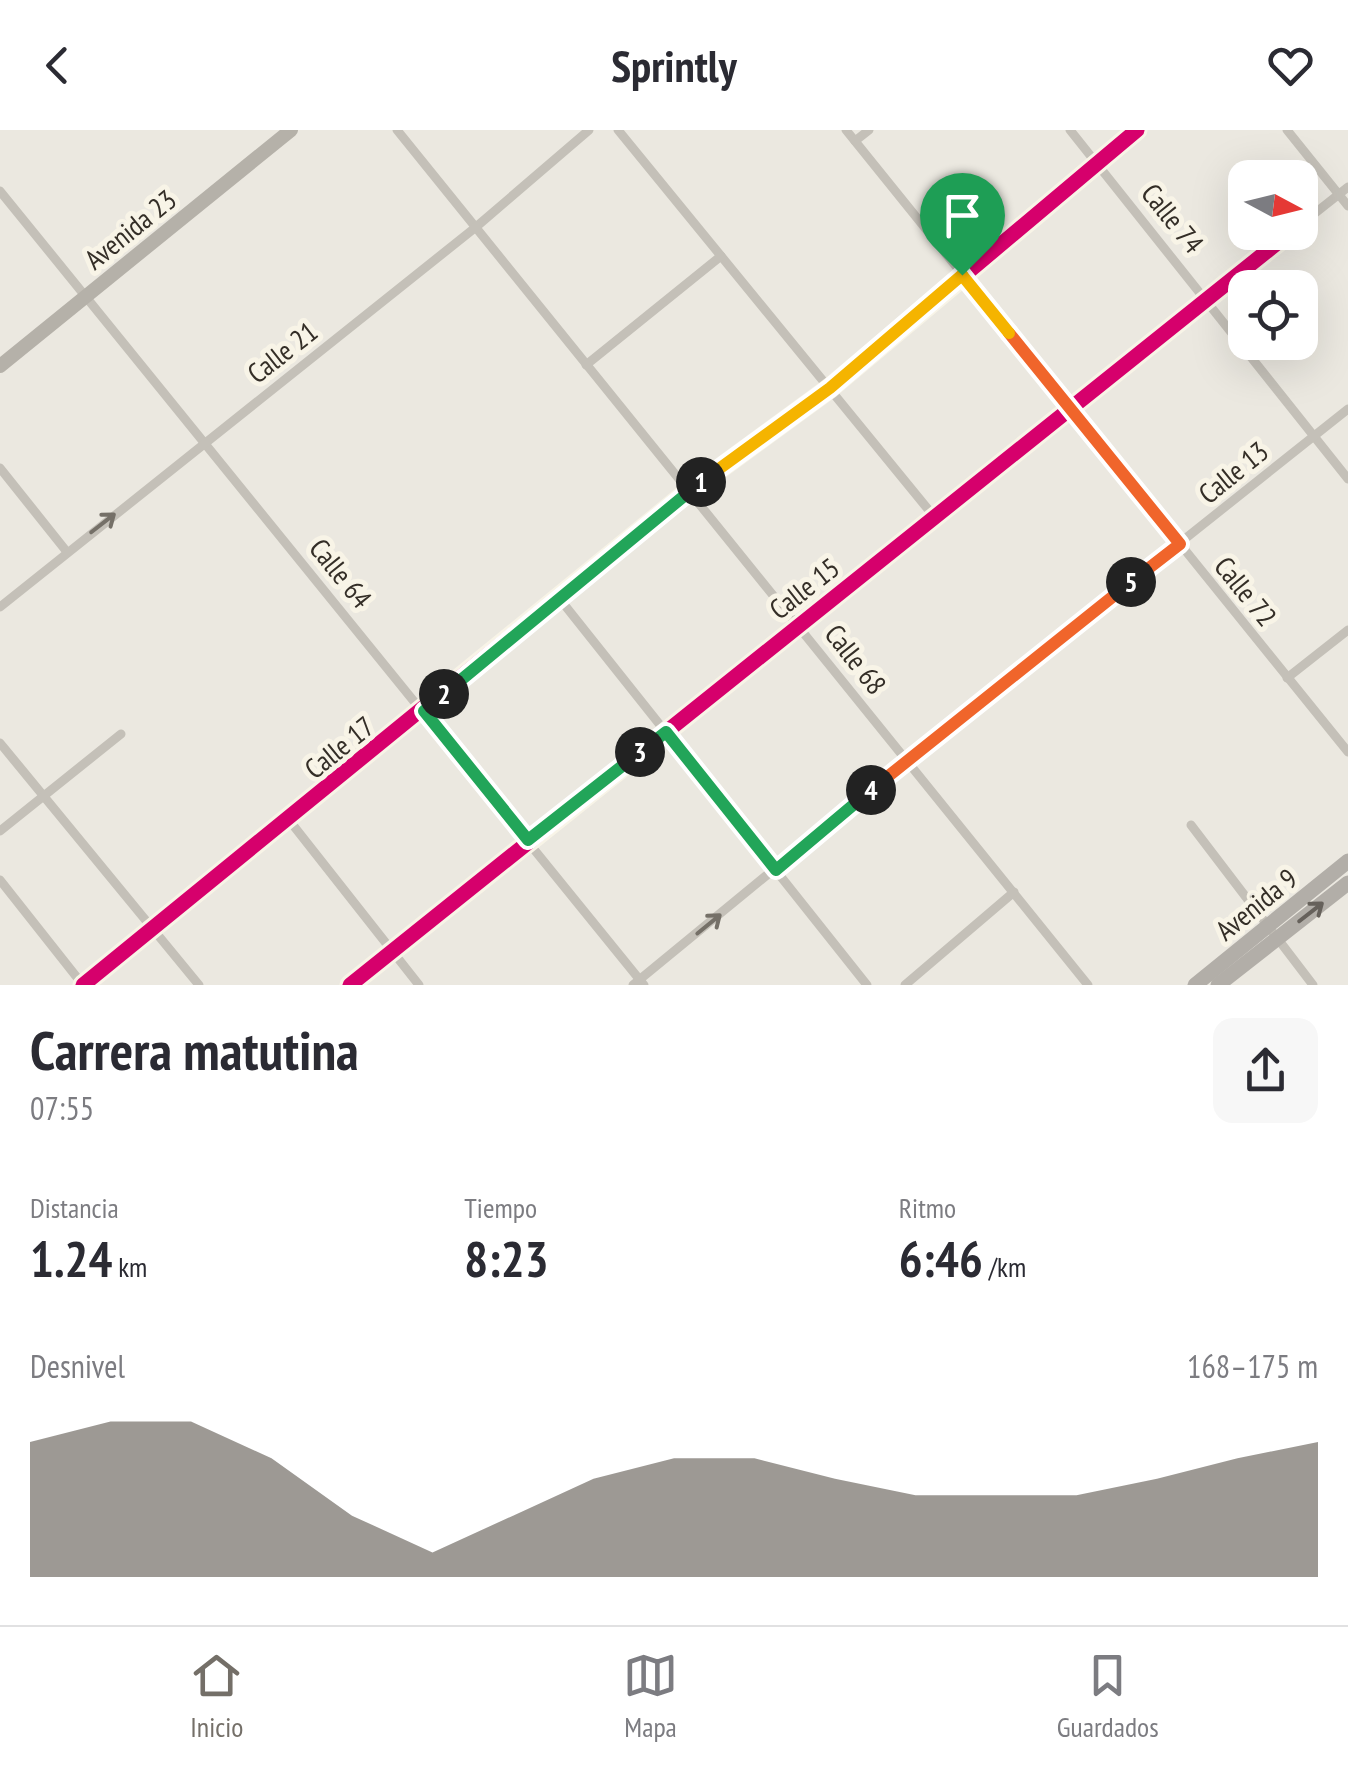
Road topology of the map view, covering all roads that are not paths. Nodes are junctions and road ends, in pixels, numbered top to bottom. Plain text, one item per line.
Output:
1 (292, 130) edge
2 (397, 130) edge
3 (589, 130) edge
4 (618, 130) edge
5 (846, 130) edge
6 (869, 130) edge
7 (1070, 130) edge
8 (1137, 130) edge
9 (1287, 130) edge
10 (855, 141) junction
11 (1097, 163) junction
12 (1348, 187) edge
13 (0, 191) edge
14 (1339, 194) junction
15 (1348, 206) edge
16 (1318, 211) edge
17 (476, 227) junction
18 (1268, 250) edge
19 (721, 256) junction
20 (962, 275) junction
21 (86, 296) junction
22 (1206, 300) junction
23 (586, 365) junction
24 (0, 366) edge
25 (830, 388) junction
26 (1071, 409) junction
27 (1348, 409) edge
28 (1312, 437) junction
29 (206, 442) junction
30 (0, 468) edge
31 (1348, 480) edge
32 (688, 492) junction
33 (936, 519) junction
34 (1180, 544) junction
35 (67, 552) junction
36 (559, 598) junction
37 (0, 607) edge
38 (798, 623) junction
39 (1348, 630) edge
40 (1287, 678) junction
41 (424, 711) junction
42 (666, 732) junction
43 (121, 734) dead end
44 (0, 743) edge
45 (1348, 752) edge
46 (907, 760) junction
47 (42, 795) junction
48 (289, 820) junction
49 (1190, 825) dead end
50 (0, 832) edge
51 (528, 840) junction
52 (1348, 861) edge
53 (776, 870) junction
54 (0, 880) edge
55 (1348, 883) edge
56 (1014, 892) junction
57 (151, 928) junction
58 (1271, 934) junction
59 (392, 951) junction
60 (639, 983) edge
61 (83, 985) edge
62 (198, 985) edge
63 (350, 985) edge
64 (419, 985) edge
65 (868, 985) edge
66 (904, 985) edge
67 (1088, 985) edge
68 (1195, 985) edge
69 (1218, 985) edge
70 (1313, 985) edge

1 - 21 street, Avenida 23
2 - 17 street, Calle 68
3 - 17 street, Calle 21
4 - 19 street
5 - 10 street, Calle 72
6 - 10 street
7 - 11 street, Calle 74
8 - 11 street, Calle 17
9 - 14 street
10 - 20 street, Calle 72
11 - 20 street, Calle 17
11 - 22 street, Calle 74
12 - 14 street
13 - 21 street, Calle 64
14 - 15 street
14 - 16 street
17 - 23 street, Calle 68
17 - 29 street, Calle 21
18 - 22 street, Calle 15
19 - 23 street
19 - 25 street
20 - 25 street, Calle 17
20 - 26 street, Calle 72
21 - 24 street, Avenida 23
21 - 29 street, Calle 64
22 - 26 street, Calle 15
22 - 28 street, Calle 74
23 - 32 street, Calle 68
25 - 32 street, Calle 17
25 - 33 street
26 - 33 street, Calle 15
26 - 34 street, Calle 72
27 - 28 street, Calle 13
28 - 31 street, Calle 74
28 - 34 street, Calle 13
35 -> 29 street, Calle 21
29 - 41 street, Calle 64
30 - 35 street
32 - 36 street, Calle 17
32 - 38 street, Calle 68
33 - 38 street, Calle 15
34 - 40 street, Calle 72
34 - 46 street, Calle 13
35 - 37 street, Calle 21
36 - 41 street, Calle 17
36 - 42 street
38 - 42 street, Calle 15
38 - 46 street, Calle 68
39 - 40 street
40 - 45 street, Calle 72
41 - 48 street, Calle 17
41 - 51 street, Calle 64
42 - 51 street, Calle 15
42 - 53 street
43 - 47 street
44 - 47 street
46 - 53 street, Calle 13
46 - 56 street, Calle 68
47 - 50 street
47 - 57 street
48 - 57 street, Calle 17
48 - 59 street
49 - 58 street
51 - 59 street, Calle 15
51 - 60 street, Calle 64
52 - 58 main road, Avenida 9
60 -> 53 street, Calle 13
53 - 65 street
54 - 61 street
58 -> 55 main road, Avenida 9
56 - 66 street
56 - 67 street, Calle 68
57 - 61 street, Calle 17
57 - 62 street
58 - 68 main road, Avenida 9
58 - 69 main road, Avenida 9
58 - 70 street
59 - 63 street, Calle 15
59 - 64 street

